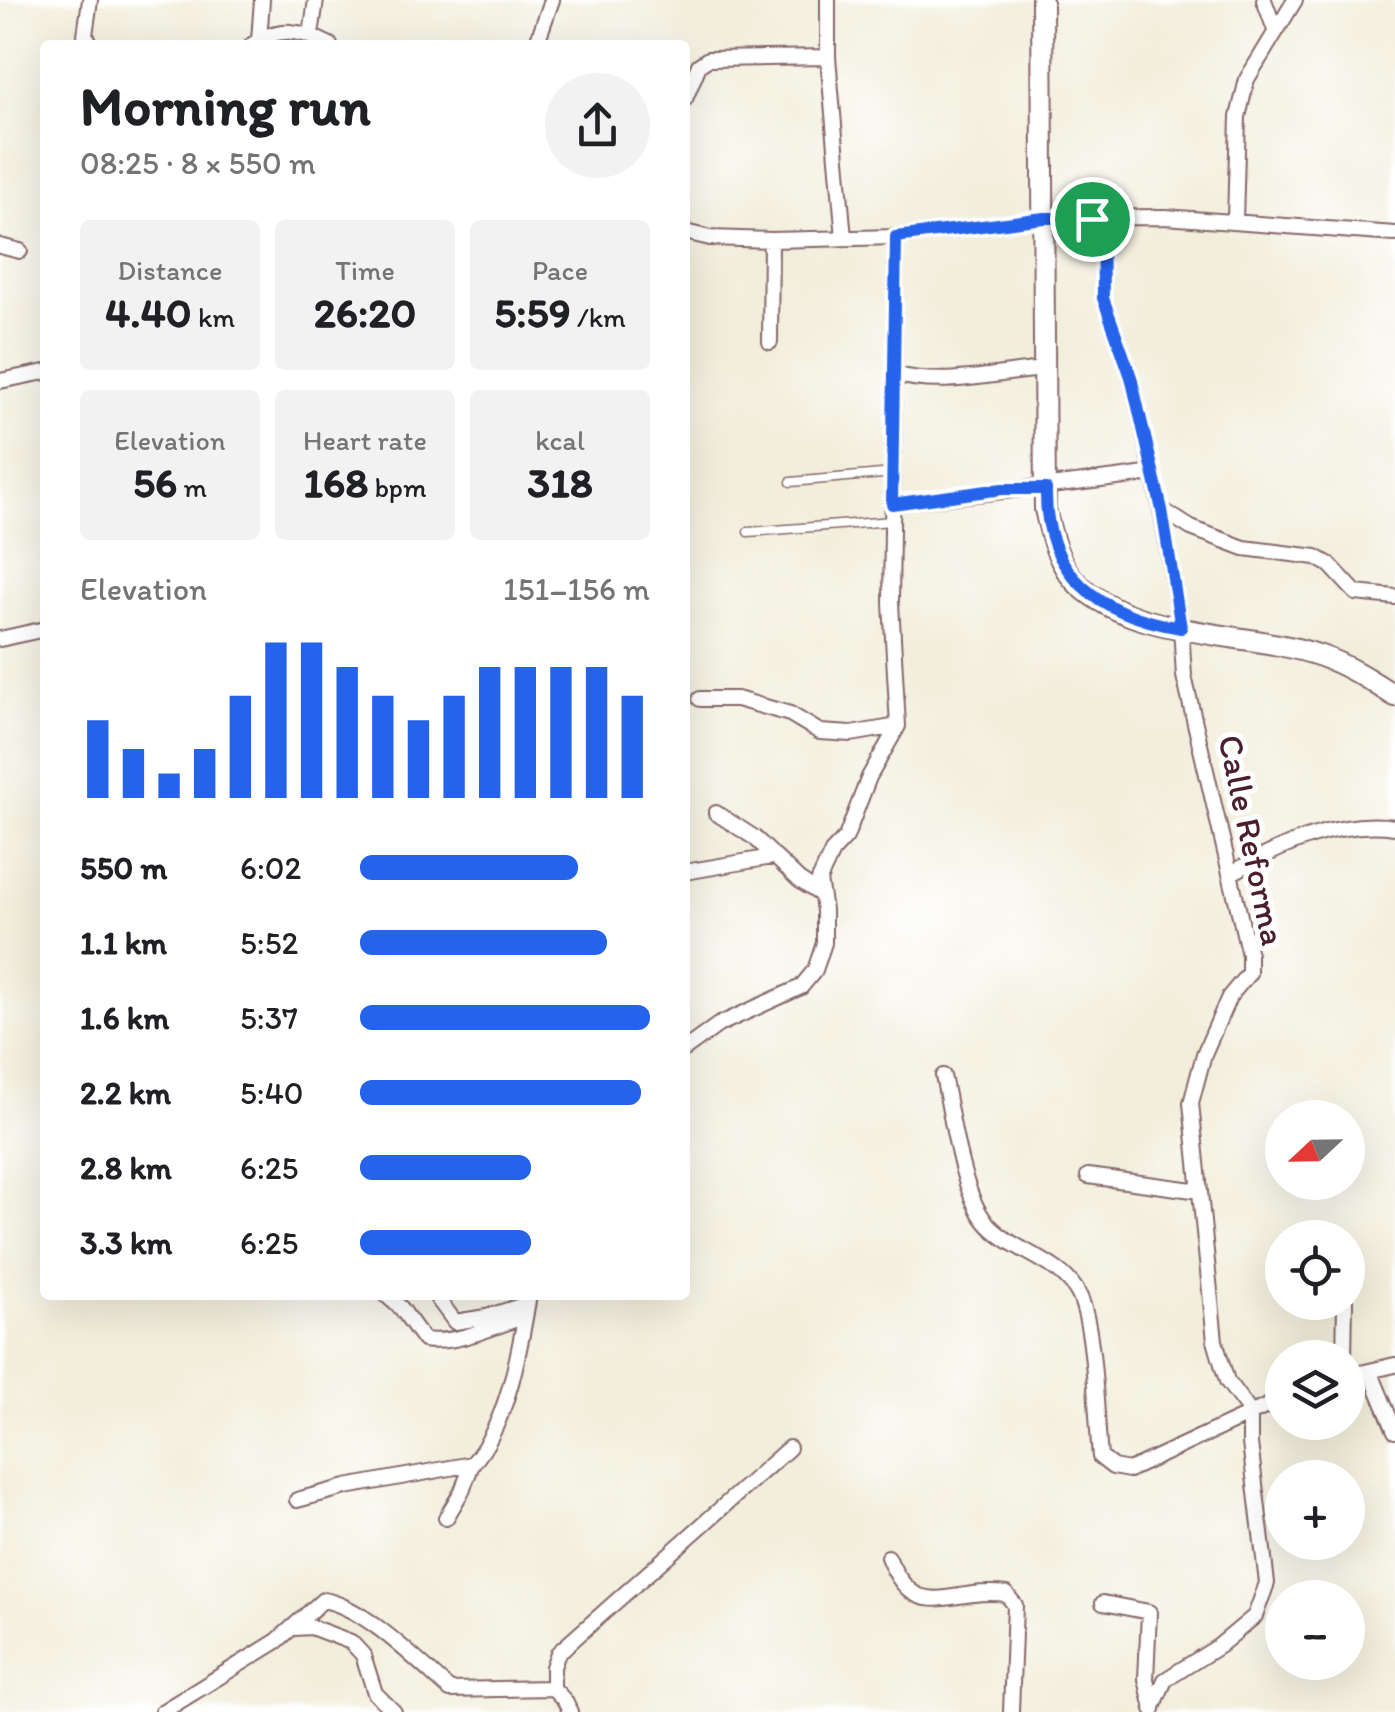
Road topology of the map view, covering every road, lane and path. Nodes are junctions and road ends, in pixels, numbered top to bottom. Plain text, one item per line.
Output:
1 (90, 0) edge
2 (262, 0) edge
3 (316, 0) edge
4 (552, 0) edge
5 (828, 0) edge
6 (1042, 0) edge
7 (1264, 0) edge
8 (1295, 0) edge
9 (1275, 30) junction
10 (311, 35) junction
11 (88, 40) edge
12 (256, 40) edge
13 (259, 40) edge
14 (320, 40) edge
15 (538, 40) edge
16 (828, 56) junction
17 (690, 87) edge
18 (1044, 218) junction
19 (1102, 218) junction
20 (1236, 220) junction
21 (690, 233) edge
22 (1395, 234) edge
23 (896, 237) junction
24 (844, 238) junction
25 (772, 240) junction
26 (0, 246) edge
27 (20, 251) dead end
28 (770, 342) dead end
29 (1043, 369) junction
30 (40, 373) edge
31 (894, 374) junction
32 (0, 381) edge
33 (893, 473) junction
34 (1153, 473) junction
35 (791, 482) dead end
36 (1046, 489) junction
37 (892, 504) junction
38 (1162, 510) junction
39 (892, 521) junction
40 (748, 532) dead end
41 (1395, 597) edge
42 (1181, 628) junction
43 (40, 630) edge
44 (0, 640) edge
45 (1395, 696) edge
46 (700, 699) dead end
47 (898, 726) junction
48 (716, 813) dead end
49 (1395, 827) edge
50 (772, 858) junction
51 (690, 871) edge
52 (1230, 874) junction
53 (820, 894) junction
54 (690, 1045) edge
55 (944, 1076) dead end
56 (1088, 1176) dead end
57 (1200, 1192) junction
58 (392, 1300) edge
59 (439, 1300) edge
60 (527, 1305) edge
61 (1395, 1365) edge
62 (1370, 1371) junction
63 (1365, 1372) edge
64 (1265, 1406) edge
65 (1250, 1412) junction
66 (1395, 1431) edge
67 (789, 1448) dead end
68 (472, 1464) junction
69 (297, 1500) dead end
70 (446, 1518) dead end
71 (888, 1556) dead end
72 (1103, 1603) dead end
73 (294, 1628) junction
74 (553, 1688) junction
75 (1152, 1710) edge
76 (162, 1712) edge
77 (394, 1712) edge
78 (570, 1712) edge
79 (1010, 1712) edge

1 - 11 street
2 - 12 street
3 - 10 street
4 - 15 street
5 - 16 street
6 - 18 main road
7 - 9 street
8 - 9 street
9 - 20 street
10 - 13 street
10 - 14 street
16 - 17 street
16 - 24 street
18 - 19 street
18 - 23 street
18 - 29 main road
19 - 20 street
19 - 34 street, Calle Reforma
20 - 22 street
21 - 25 street
23 - 24 street
23 - 31 street
24 - 25 street
25 - 28 street
26 - 27 street
29 - 31 street
29 - 36 main road
30 - 32 street
31 - 33 street
33 - 35 lane
33 - 37 street
34 - 36 street
34 - 38 street, Calle Reforma
36 - 37 street
36 - 42 main road
37 - 39 street
38 - 41 street
38 - 42 street, Calle Reforma
39 - 40 lane
39 - 47 street
42 - 45 main road
42 - 52 street, Calle Reforma
43 - 44 street
46 - 47 street
47 - 53 street
48 - 50 street
49 - 52 street
50 - 51 street
50 - 53 street
52 - 57 street, Calle Reforma
53 - 54 street
55 - 65 street
56 - 57 street
57 - 65 street, Calle Reforma
58 - 60 street
59 - 60 street
60 - 68 street
61 - 62 street
62 - 63 street
62 - 66 street
64 - 65 street
65 - 75 street
67 - 74 street
68 - 69 street
68 - 70 street
71 - 79 street
72 - 75 street
73 - 74 street
73 - 76 street
73 - 77 street
74 - 78 street

